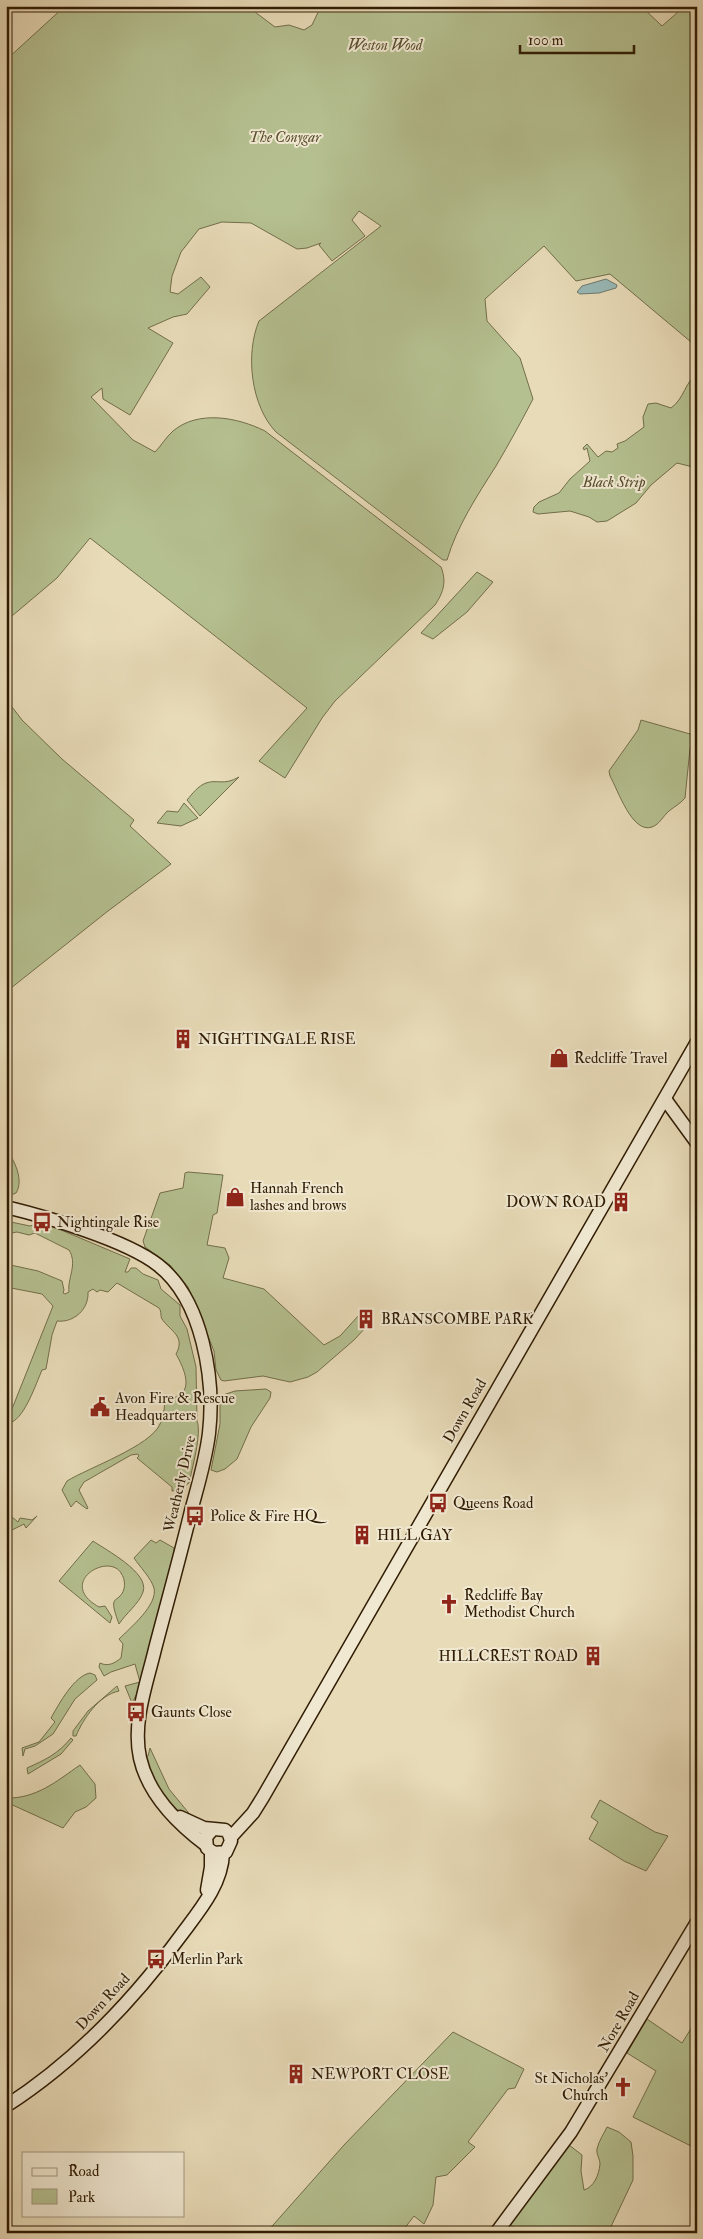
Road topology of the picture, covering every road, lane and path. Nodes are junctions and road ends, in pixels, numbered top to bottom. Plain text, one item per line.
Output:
1 (697, 1042) edge
2 (665, 1099) junction
3 (697, 1143) edge
4 (6, 1207) edge
5 (263, 1797) junction
6 (172, 1812) junction
7 (215, 1829) junction
8 (231, 1837) junction
9 (213, 1850) junction
10 (697, 1922) edge
11 (6, 2106) edge
12 (496, 2233) edge

1 - 2 street, Down Road
2 - 3 street
2 - 5 street, Down Road
4 - 6 street, Weatherly Drive
5 - 7 street, Down Road
5 - 8 street, Down Road
6 - 7 street, Weatherly Drive
6 - 9 street, Weatherly Drive
7 - 8 street
7 - 9 street, Down Road
8 - 9 street, Down Road
9 - 11 street, Down Road
10 - 12 street, Nore Road

